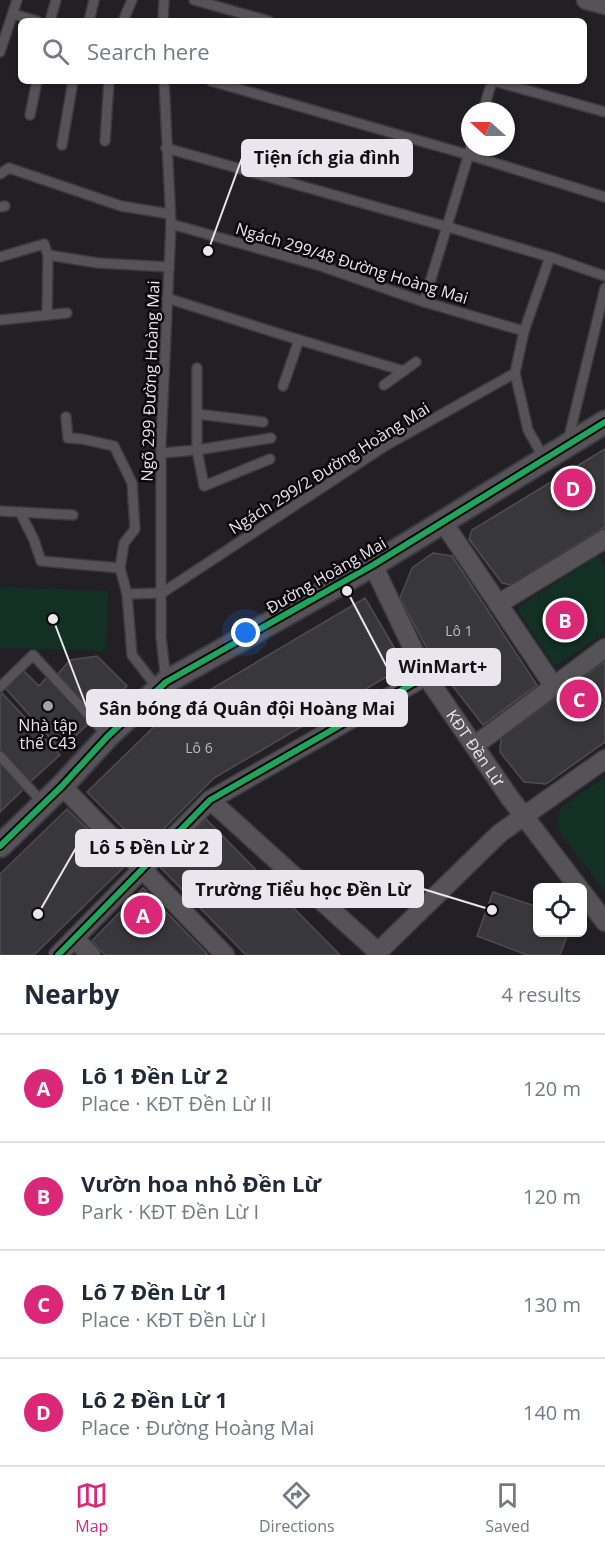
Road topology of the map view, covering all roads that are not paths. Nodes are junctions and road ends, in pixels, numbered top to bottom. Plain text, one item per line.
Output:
1 (17, 0) edge
2 (56, 0) edge
3 (94, 0) edge
4 (132, 0) edge
5 (164, 0) edge
6 (194, 0) edge
7 (586, 0) edge
8 (605, 5) edge
9 (13, 14) junction
10 (26, 18) edge
11 (51, 18) edge
12 (90, 18) edge
13 (124, 18) edge
14 (164, 18) edge
15 (258, 18) edge
16 (0, 52) edge
17 (36, 84) edge
18 (72, 84) edge
19 (109, 84) edge
20 (164, 84) edge
21 (222, 84) edge
22 (492, 84) edge
23 (504, 84) edge
24 (486, 102) edge
25 (605, 112) edge
26 (30, 115) dead end
27 (105, 141) dead end
28 (62, 145) dead end
29 (166, 148) junction
30 (461, 149) edge
31 (469, 156) edge
32 (485, 156) edge
33 (0, 174) edge
34 (605, 197) edge
35 (170, 219) junction
36 (448, 227) junction
37 (48, 255) junction
38 (0, 257) edge
39 (550, 257) junction
40 (169, 267) junction
41 (605, 276) edge
42 (605, 288) edge
43 (167, 298) junction
44 (424, 302) junction
45 (67, 313) dead end
46 (47, 315) junction
47 (0, 320) edge
48 (524, 331) junction
49 (299, 340) junction
50 (416, 362) dead end
51 (197, 368) dead end
52 (404, 371) junction
53 (514, 374) junction
54 (384, 385) dead end
55 (283, 386) dead end
56 (197, 414) junction
57 (66, 417) dead end
58 (263, 422) dead end
59 (605, 422) edge
60 (271, 438) dead end
61 (566, 446) junction
62 (197, 450) junction
63 (160, 453) junction
64 (270, 459) dead end
65 (544, 460) junction
66 (0, 511) edge
67 (20, 512) junction
68 (74, 515) dead end
69 (443, 522) junction
70 (605, 539) edge
71 (373, 565) junction
72 (120, 568) junction
73 (162, 593) junction
74 (126, 594) junction
75 (498, 604) junction
76 (605, 648) edge
77 (426, 676) junction
78 (554, 685) junction
79 (162, 686) junction
80 (0, 687) edge
81 (108, 736) junction
82 (474, 746) junction
83 (0, 756) edge
84 (605, 759) edge
85 (62, 786) junction
86 (210, 800) junction
87 (43, 803) junction
88 (524, 814) junction
89 (2, 838) edge
90 (141, 869) junction
91 (575, 883) edge
92 (587, 899) edge
93 (605, 922) edge
94 (75, 939) junction
95 (377, 954) edge
96 (58, 955) edge
97 (91, 955) edge
98 (225, 955) edge

1 - 9 lane
2 - 11 lane
3 - 12 lane
4 - 13 lane
5 - 14 lane
6 - 15 lane
7 - 8 street
9 - 10 lane
9 - 16 lane
17 - 26 lane
18 - 28 lane
19 - 27 lane
20 - 29 lane, Ngõ 299 Đường Hoàng Mai
21 - 30 lane
22 - 24 lane
23 - 25 lane
29 - 35 lane, Ngõ 299 Đường Hoàng Mai
29 - 36 lane
31 - 36 lane
32 - 34 lane
33 - 35 lane, Ngách 299/48 Đường Hoàng Mai
35 - 40 lane, Ngõ 299 Đường Hoàng Mai
35 - 44 lane, Ngách 299/48 Đường Hoàng Mai
36 - 39 lane
36 - 44 lane
37 - 38 lane
37 - 40 lane
37 - 46 lane
39 - 41 lane
39 - 48 lane
40 - 43 lane, Ngõ 299 Đường Hoàng Mai
42 - 61 lane
43 - 49 lane
43 - 63 lane, Ngõ 299 Đường Hoàng Mai
44 - 48 lane, Ngách 299/48 Đường Hoàng Mai
45 - 46 lane
46 - 47 lane
48 - 53 lane
49 - 52 lane
49 - 55 lane
50 - 52 lane
51 - 56 lane
52 - 54 lane
53 - 65 lane
53 - 73 lane, Ngách 299/2 Đường Hoàng Mai
56 - 58 lane
56 - 62 lane
57 - 72 lane
59 - 61 street, Đường Hoàng Mai
60 - 62 lane
61 - 65 street, Đường Hoàng Mai
62 - 63 lane
62 - 64 lane
63 - 73 lane, Ngõ 299 Đường Hoàng Mai
65 - 69 street, Đường Hoàng Mai
66 - 67 lane
67 - 68 lane
67 - 72 lane
69 - 71 street, Đường Hoàng Mai
69 - 75 street
70 - 75 street
71 - 77 street, KĐT Đền Lừ
71 - 79 street, Đường Hoàng Mai
72 - 74 lane
73 - 74 lane
73 - 79 lane, Ngõ 299 Đường Hoàng Mai
74 - 79 lane
75 - 78 street
76 - 78 street
77 - 82 street, KĐT Đền Lừ
77 - 86 street
78 - 82 street
79 - 81 street, Đường Hoàng Mai
80 - 81 lane
81 - 85 street, Đường Hoàng Mai
82 - 88 street, KĐT Đền Lừ
83 - 87 lane
84 - 88 street
85 - 87 street, Đường Hoàng Mai
85 - 90 street
86 - 90 street
86 - 95 street
87 - 89 street, Đường Hoàng Mai
88 - 91 street, KĐT Đền Lừ
88 - 95 street
90 - 94 street
90 - 98 street
92 - 93 street
94 - 96 street
94 - 97 street

